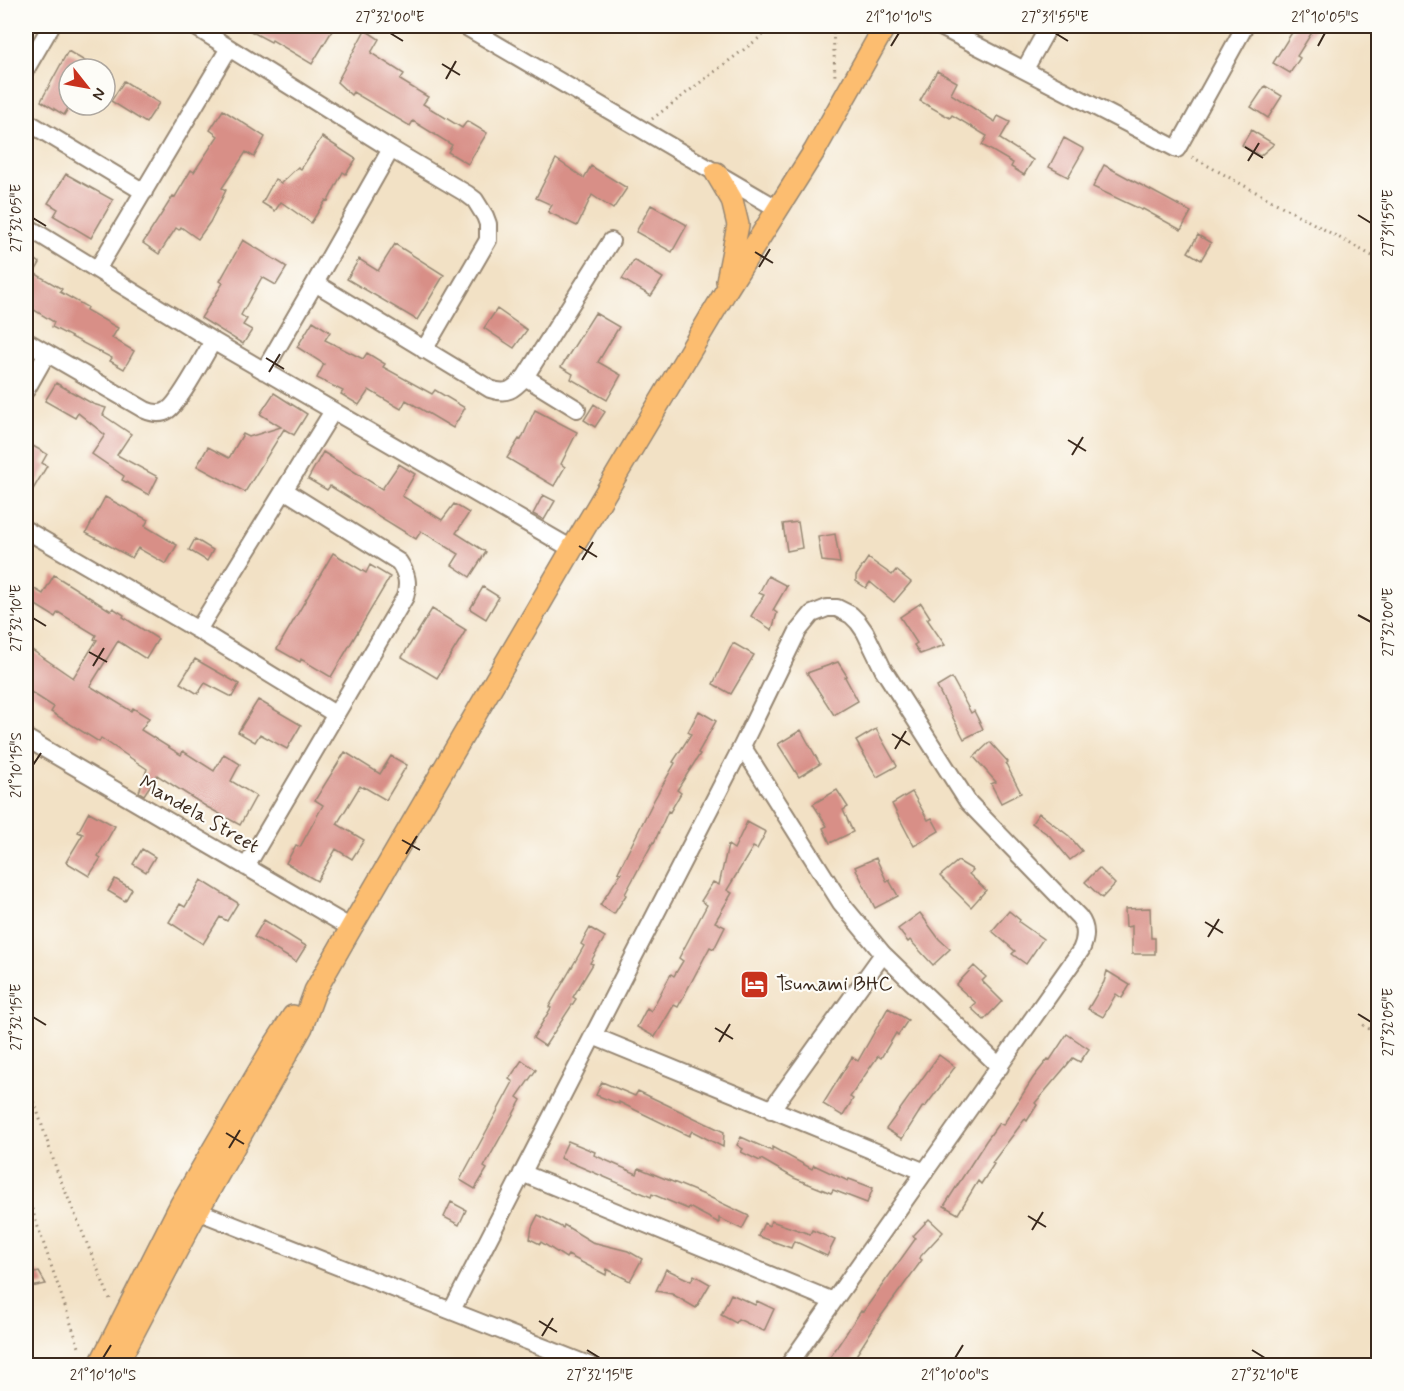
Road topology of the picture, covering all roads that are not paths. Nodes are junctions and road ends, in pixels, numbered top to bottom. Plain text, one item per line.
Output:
1 (51, 26) edge
2 (194, 26) edge
3 (465, 26) edge
4 (885, 26) edge
5 (939, 26) edge
6 (1049, 26) edge
7 (1245, 26) edge
8 (228, 48) junction
9 (26, 69) edge
10 (1025, 69) junction
11 (26, 121) edge
12 (391, 149) junction
13 (716, 173) junction
14 (144, 192) junction
15 (778, 209) junction
16 (26, 226) edge
17 (611, 241) dead end
18 (98, 268) junction
19 (315, 283) junction
20 (726, 291) junction
21 (26, 341) edge
22 (213, 341) junction
23 (424, 350) junction
24 (47, 353) junction
25 (264, 371) junction
26 (525, 377) junction
27 (26, 390) edge
28 (577, 409) dead end
29 (333, 411) junction
30 (285, 490) junction
31 (26, 530) edge
32 (572, 549) junction
33 (198, 630) junction
34 (335, 714) junction
35 (26, 738) edge
36 (742, 746) junction
37 (246, 867) junction
38 (351, 928) junction
39 (883, 954) junction
40 (593, 1035) junction
41 (1000, 1067) junction
42 (771, 1110) junction
43 (925, 1172) junction
44 (522, 1173) junction
45 (189, 1208) junction
46 (834, 1301) junction
47 (452, 1310) junction
48 (99, 1365) edge
49 (116, 1365) edge
50 (591, 1365) edge
51 (788, 1365) edge

1 - 9 street
2 - 8 street
3 - 13 street
4 - 15 main road
5 - 10 street
6 - 10 street
7 - 10 street
8 - 12 street
8 - 14 street
11 - 14 street
12 - 19 street
12 - 23 street
13 - 15 street
13 - 20 main road
14 - 18 street
15 - 20 main road
16 - 18 street
17 - 26 street
18 - 22 street
19 - 23 street
19 - 25 street
20 - 32 main road
21 - 24 street
22 - 24 street
22 - 25 street
23 - 26 street
24 - 27 street
25 - 29 street
26 - 28 street
29 - 30 street
29 - 32 street
30 - 33 street
30 - 34 street
31 - 33 street
32 - 38 main road
33 - 34 street
34 - 37 street
35 - 37 street, Mandela Street
36 - 39 street
36 - 40 street
36 - 41 street
37 - 38 street, Mandela Street
38 - 45 main road
39 - 41 street
39 - 42 street
40 - 42 street
40 - 44 street
41 - 43 street
42 - 43 street
43 - 46 street
44 - 46 street
44 - 47 street
45 - 47 street
45 - 48 main road
45 - 49 main road
46 - 51 street
47 - 50 street

